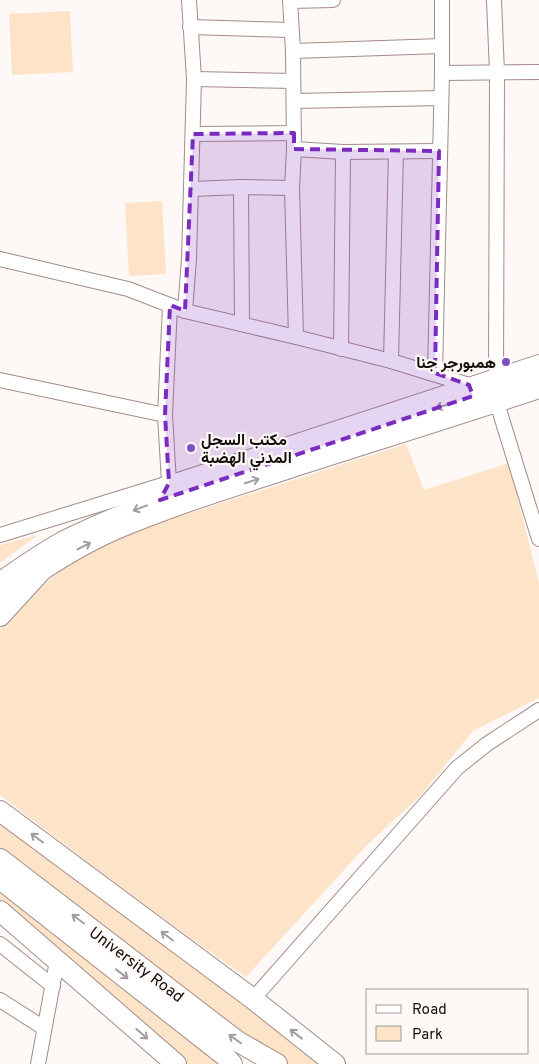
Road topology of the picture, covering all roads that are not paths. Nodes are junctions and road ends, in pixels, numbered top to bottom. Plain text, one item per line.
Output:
1 (189, 0) edge
2 (333, 0) edge
3 (442, 0) edge
4 (494, 0) edge
5 (290, 1) edge
6 (190, 28) junction
7 (291, 30) junction
8 (442, 46) junction
9 (293, 50) junction
10 (442, 72) junction
11 (539, 72) edge
12 (497, 73) junction
13 (194, 78) junction
14 (294, 81) junction
15 (441, 98) junction
16 (294, 101) junction
17 (294, 133) junction
18 (193, 134) junction
19 (294, 149) junction
20 (439, 151) junction
21 (343, 152) junction
22 (396, 152) junction
23 (241, 187) junction
24 (292, 188) junction
25 (192, 189) junction
26 (0, 259) edge
27 (170, 305) junction
28 (185, 311) junction
29 (242, 324) junction
30 (296, 336) junction
31 (341, 349) junction
32 (391, 361) junction
33 (539, 362) edge
34 (435, 374) junction
35 (539, 374) edge
36 (496, 375) junction
37 (0, 380) edge
38 (539, 389) edge
39 (471, 390) junction
40 (497, 403) junction
41 (165, 415) junction
42 (169, 483) junction
43 (221, 485) junction
44 (160, 500) junction
45 (0, 535) edge
46 (539, 539) edge
47 (42, 570) junction
48 (0, 581) edge
49 (0, 600) edge
50 (0, 616) edge
51 (539, 710) edge
52 (1, 811) edge
53 (0, 860) edge
54 (0, 880) edge
55 (33, 894) junction
56 (0, 910) edge
57 (0, 944) edge
58 (57, 961) junction
59 (52, 986) junction
60 (252, 999) junction
61 (0, 1000) edge
62 (44, 1028) junction
63 (38, 1064) edge
64 (176, 1064) edge
65 (232, 1064) edge
66 (276, 1064) edge
67 (335, 1064) edge

1 - 6 street
2 - 5 street
3 - 8 street
4 - 12 street
5 - 7 street
6 - 7 street
6 - 13 street
7 - 9 street
8 - 9 street
8 - 10 street
9 - 14 street
10 - 12 street
10 - 15 street
11 - 12 street
12 - 36 street
13 - 14 street
13 - 18 street
14 - 16 street
15 - 16 street
15 - 20 street
16 - 17 street
17 - 18 street
17 - 19 street
18 - 25 street
19 - 21 street
19 - 24 street
20 - 22 street
20 - 34 street
21 - 22 street
21 - 31 street
22 - 32 street
23 - 24 street
23 - 25 street
23 - 29 street
24 - 30 street
25 - 28 street
26 - 27 street
27 - 28 street
27 - 41 street
28 - 29 street
29 - 30 street
30 - 31 street
31 - 32 street
32 - 34 street
33 - 36 street
34 - 39 street
35 - 39 main road
36 - 39 street
37 - 41 street
38 - 40 main road
39 - 42 street
39 -> 43 main road
43 -> 40 main road
40 - 46 street
41 - 42 street
42 - 44 street
42 - 45 street
43 - 44 main road
47 -> 43 main road
44 -> 48 main road
47 - 49 main road
47 - 50 highway
51 - 60 street
60 -> 52 highway
53 - 55 highway, University Road
54 - 55 highway, University Road
55 -> 65 highway, University Road
66 -> 55 highway, University Road
56 - 58 highway
57 - 59 street
58 - 59 street
58 -> 64 highway
59 - 62 street
67 -> 60 highway
61 - 62 street
62 - 63 street

